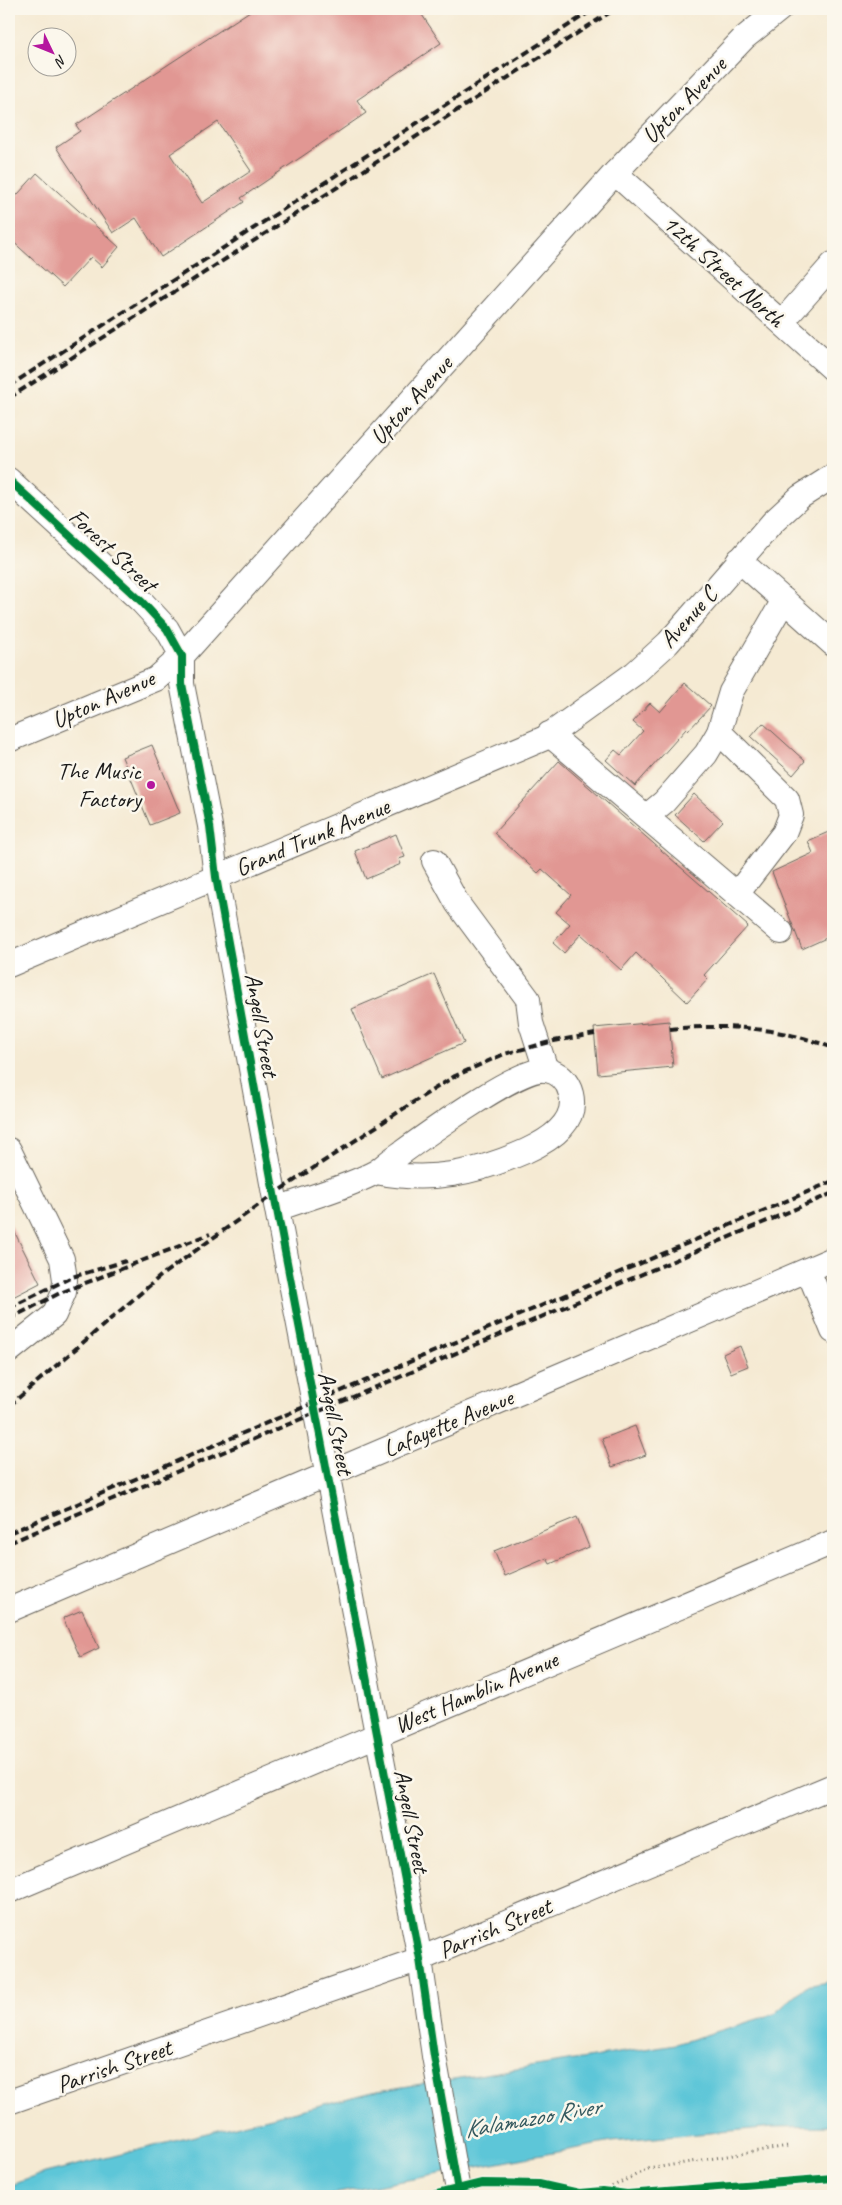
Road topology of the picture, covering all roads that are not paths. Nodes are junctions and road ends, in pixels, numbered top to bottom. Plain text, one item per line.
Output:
1 (780, 9) edge
2 (615, 173) junction
3 (833, 264) edge
4 (782, 322) junction
5 (833, 369) edge
6 (833, 476) edge
7 (9, 480) edge
8 (739, 560) junction
9 (784, 600) junction
10 (833, 644) edge
11 (182, 656) junction
12 (719, 732) junction
13 (540, 739) junction
14 (9, 740) edge
15 (648, 816) junction
16 (434, 861) dead end
17 (216, 878) junction
18 (737, 894) junction
19 (782, 932) dead end
20 (9, 965) edge
21 (546, 1070) junction
22 (9, 1150) edge
23 (376, 1172) junction
24 (277, 1209) junction
25 (833, 1260) edge
26 (808, 1270) junction
27 (833, 1331) edge
28 (9, 1351) edge
29 (327, 1475) junction
30 (833, 1542) edge
31 (9, 1610) edge
32 (376, 1734) junction
33 (833, 1786) edge
34 (9, 1891) edge
35 (420, 1959) junction
36 (9, 2102) edge
37 (459, 2196) edge

1 - 2 street, Upton Avenue
2 - 4 street, 12th Street North
2 - 11 street, Upton Avenue
3 - 4 street
4 - 5 street, 12th Street North
6 - 8 street, Avenue C
7 - 11 street, Forest Street
8 - 9 street
8 - 13 street, Avenue C
9 - 10 street
9 - 12 street
11 - 14 street, Upton Avenue
11 - 17 street, Angell Street
12 - 15 street
12 - 18 street
13 - 15 street
13 - 17 street, Grand Trunk Avenue
15 - 18 street
16 - 21 street
17 - 20 street, Grand Trunk Avenue
17 - 24 street, Angell Street
18 - 19 street
21 - 23 street
21 - 23 street
22 - 28 street
23 - 24 street
24 - 29 street, Angell Street
25 - 26 street, Lafayette Avenue
26 - 27 street
26 - 29 street, Lafayette Avenue
29 - 31 street, Lafayette Avenue
29 - 32 street, Angell Street
30 - 32 street, West Hamblin Avenue
32 - 34 street, West Hamblin Avenue
32 - 35 street, Angell Street
33 - 35 street, Parrish Street
35 - 36 street, Parrish Street
35 - 37 street, Angell Street

